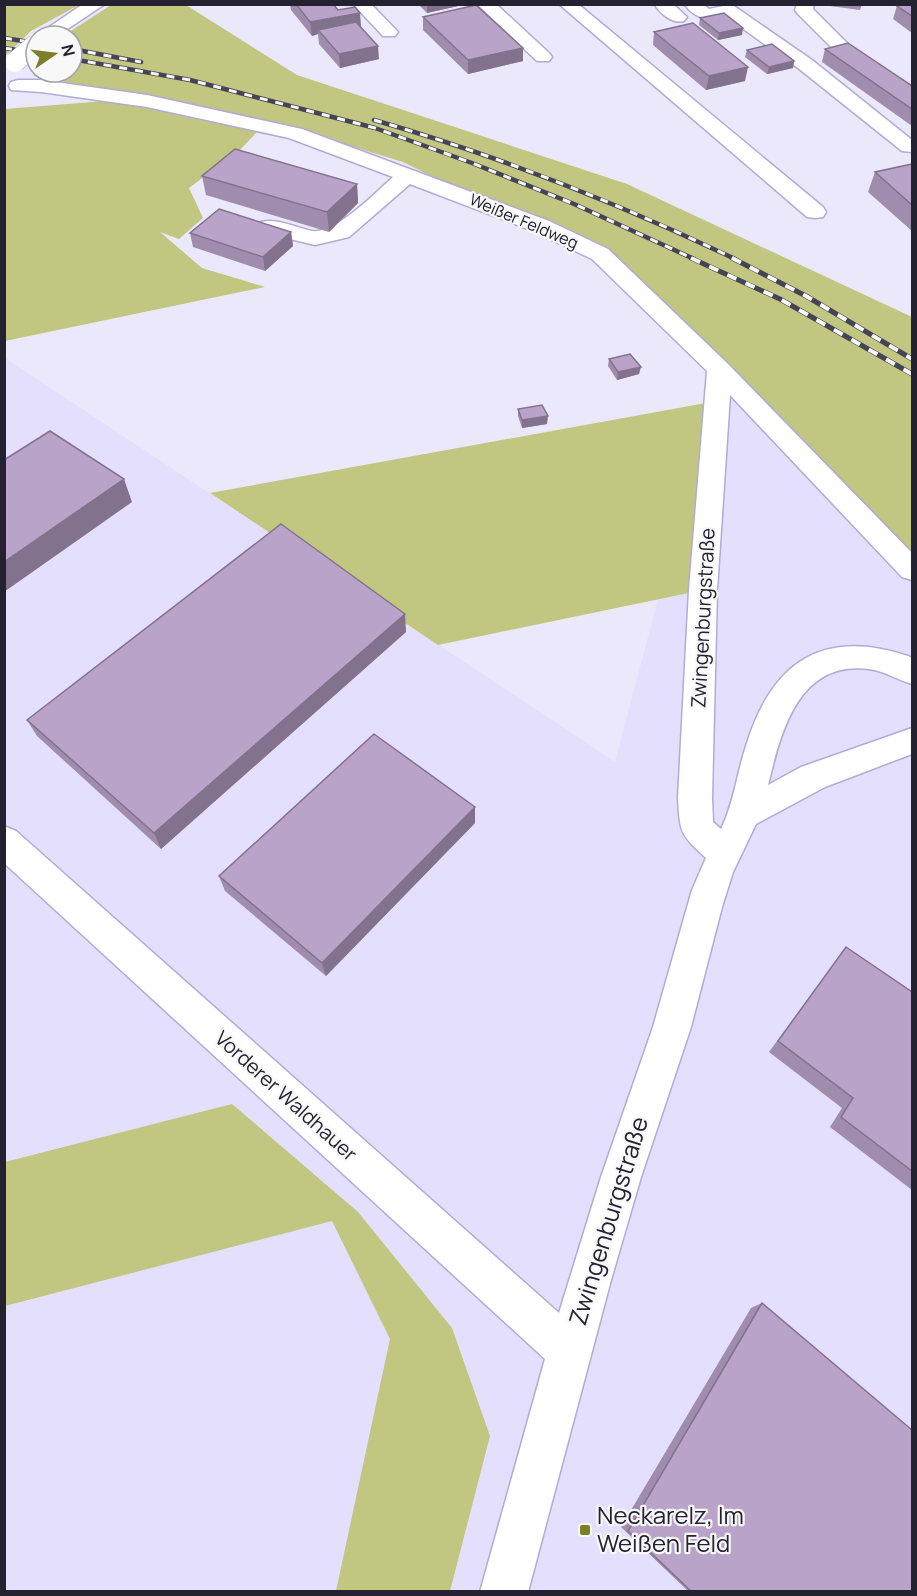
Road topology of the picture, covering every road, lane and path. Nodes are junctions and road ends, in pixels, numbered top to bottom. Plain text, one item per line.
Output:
1 (97, 4) edge
2 (361, 4) edge
3 (485, 4) edge
4 (567, 4) edge
5 (662, 4) edge
6 (806, 4) edge
7 (685, 10) edge
8 (65, 24) edge
9 (389, 32) dead end
10 (24, 54) edge
11 (543, 57) dead end
12 (18, 86) junction
13 (912, 95) edge
14 (4, 104) edge
15 (912, 146) edge
16 (408, 175) junction
17 (815, 212) dead end
18 (269, 227) edge
19 (719, 369) junction
20 (912, 570) edge
21 (912, 672) edge
22 (912, 741) edge
23 (743, 815) junction
24 (4, 841) edge
25 (725, 854) junction
26 (568, 1350) junction
27 (504, 1592) edge

1 - 8 street
2 - 9 street
3 - 11 street
4 - 17 street
5 - 7 street
6 - 13 street
7 - 15 street
10 - 12 street, bridge
12 - 14 street
12 - 16 street, Weißer Feldweg
16 - 18 street
16 - 19 street, Weißer Feldweg
19 - 20 street, Weißer Feldweg
19 - 25 street, Zwingenburgstraße
21 - 23 street, Zwingenburgstraße
22 - 23 street
23 - 25 street, Zwingenburgstraße
24 - 26 street, Vorderer Waldhauer
25 - 26 street, Zwingenburgstraße
26 - 27 street, Zwingenburgstraße

